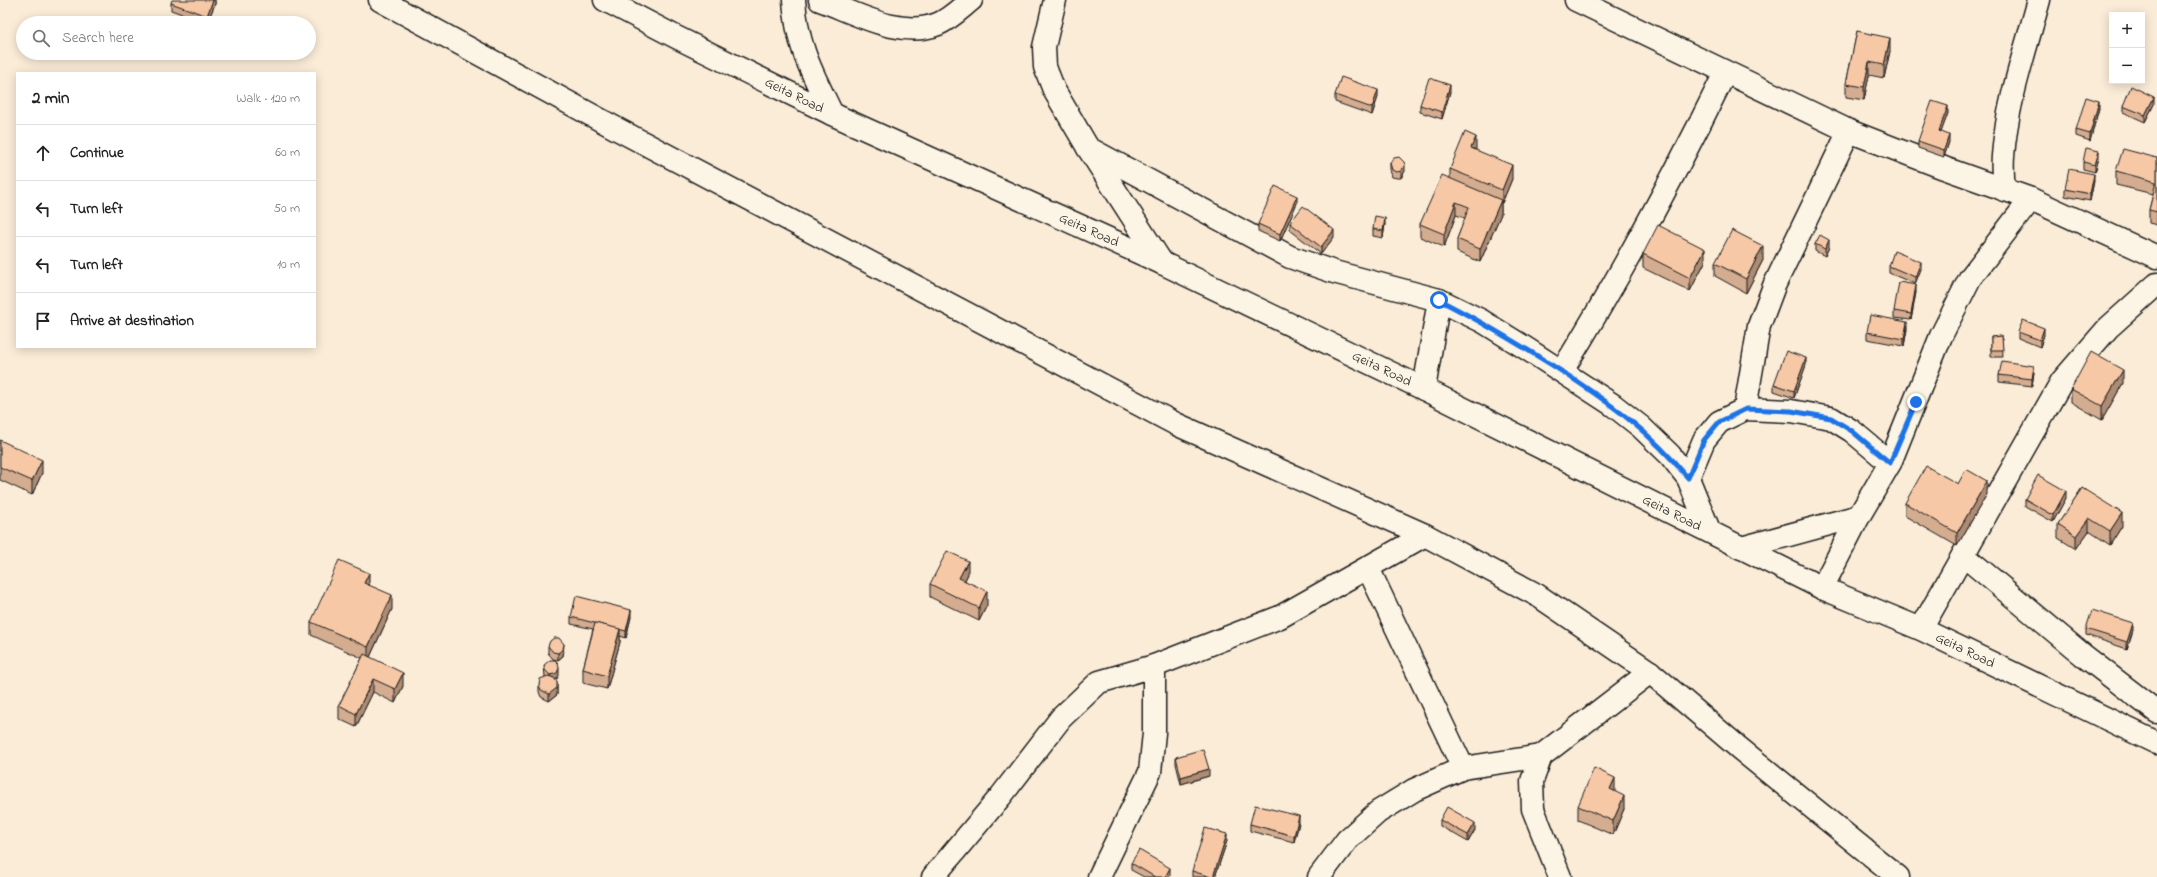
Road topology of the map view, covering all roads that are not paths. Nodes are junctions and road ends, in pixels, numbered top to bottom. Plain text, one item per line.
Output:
1 (380, 0) edge
2 (605, 0) edge
3 (794, 0) edge
4 (820, 0) edge
5 (971, 0) edge
6 (1055, 0) edge
7 (1576, 0) edge
8 (2039, 0) edge
9 (1725, 73) junction
10 (832, 114) junction
11 (1849, 131) junction
12 (1088, 148) junction
13 (2004, 190) junction
14 (2031, 199) junction
15 (2157, 256) edge
16 (1162, 263) junction
17 (2157, 284) edge
18 (1439, 300) junction
19 (1562, 371) junction
20 (1424, 389) junction
21 (1746, 409) junction
22 (1890, 463) junction
23 (1688, 478) junction
24 (1859, 516) junction
25 (1709, 530) junction
26 (1425, 535) junction
27 (1741, 548) junction
28 (1963, 555) junction
29 (1368, 568) junction
30 (1822, 588) junction
31 (1921, 629) junction
32 (1154, 666) junction
33 (1650, 672) junction
34 (2157, 712) edge
35 (2157, 743) edge
36 (1541, 756) junction
37 (1463, 768) junction
38 (1556, 874) edge
39 (933, 877) edge
40 (1099, 877) edge
41 (1319, 877) edge
42 (1898, 877) edge

1 - 26 main road
2 - 10 main road, Geita Road
3 - 10 main road
4 - 5 main road
6 - 12 main road
7 - 9 main road
8 - 13 main road
9 - 11 main road
9 - 19 main road
10 - 16 main road, Geita Road
11 - 13 main road
11 - 21 main road
12 - 16 main road
12 - 18 main road
13 - 14 main road
14 - 15 main road
14 - 22 main road
16 - 20 main road, Geita Road
17 - 28 main road
18 - 19 main road
18 - 20 main road
19 - 23 main road
20 - 25 main road, Geita Road
21 - 22 main road
21 - 23 main road
22 - 24 main road
23 - 25 main road
24 - 27 main road
24 - 30 main road
25 - 27 main road, Geita Road
26 - 29 main road
26 - 33 main road
27 - 30 main road, Geita Road
28 - 31 main road
28 - 34 main road
29 - 32 main road
29 - 37 main road
30 - 31 main road, Geita Road
31 - 35 main road, Geita Road
32 - 39 main road
32 - 40 main road
33 - 36 main road
33 - 42 main road
36 - 37 main road
36 - 38 main road
37 - 41 main road

